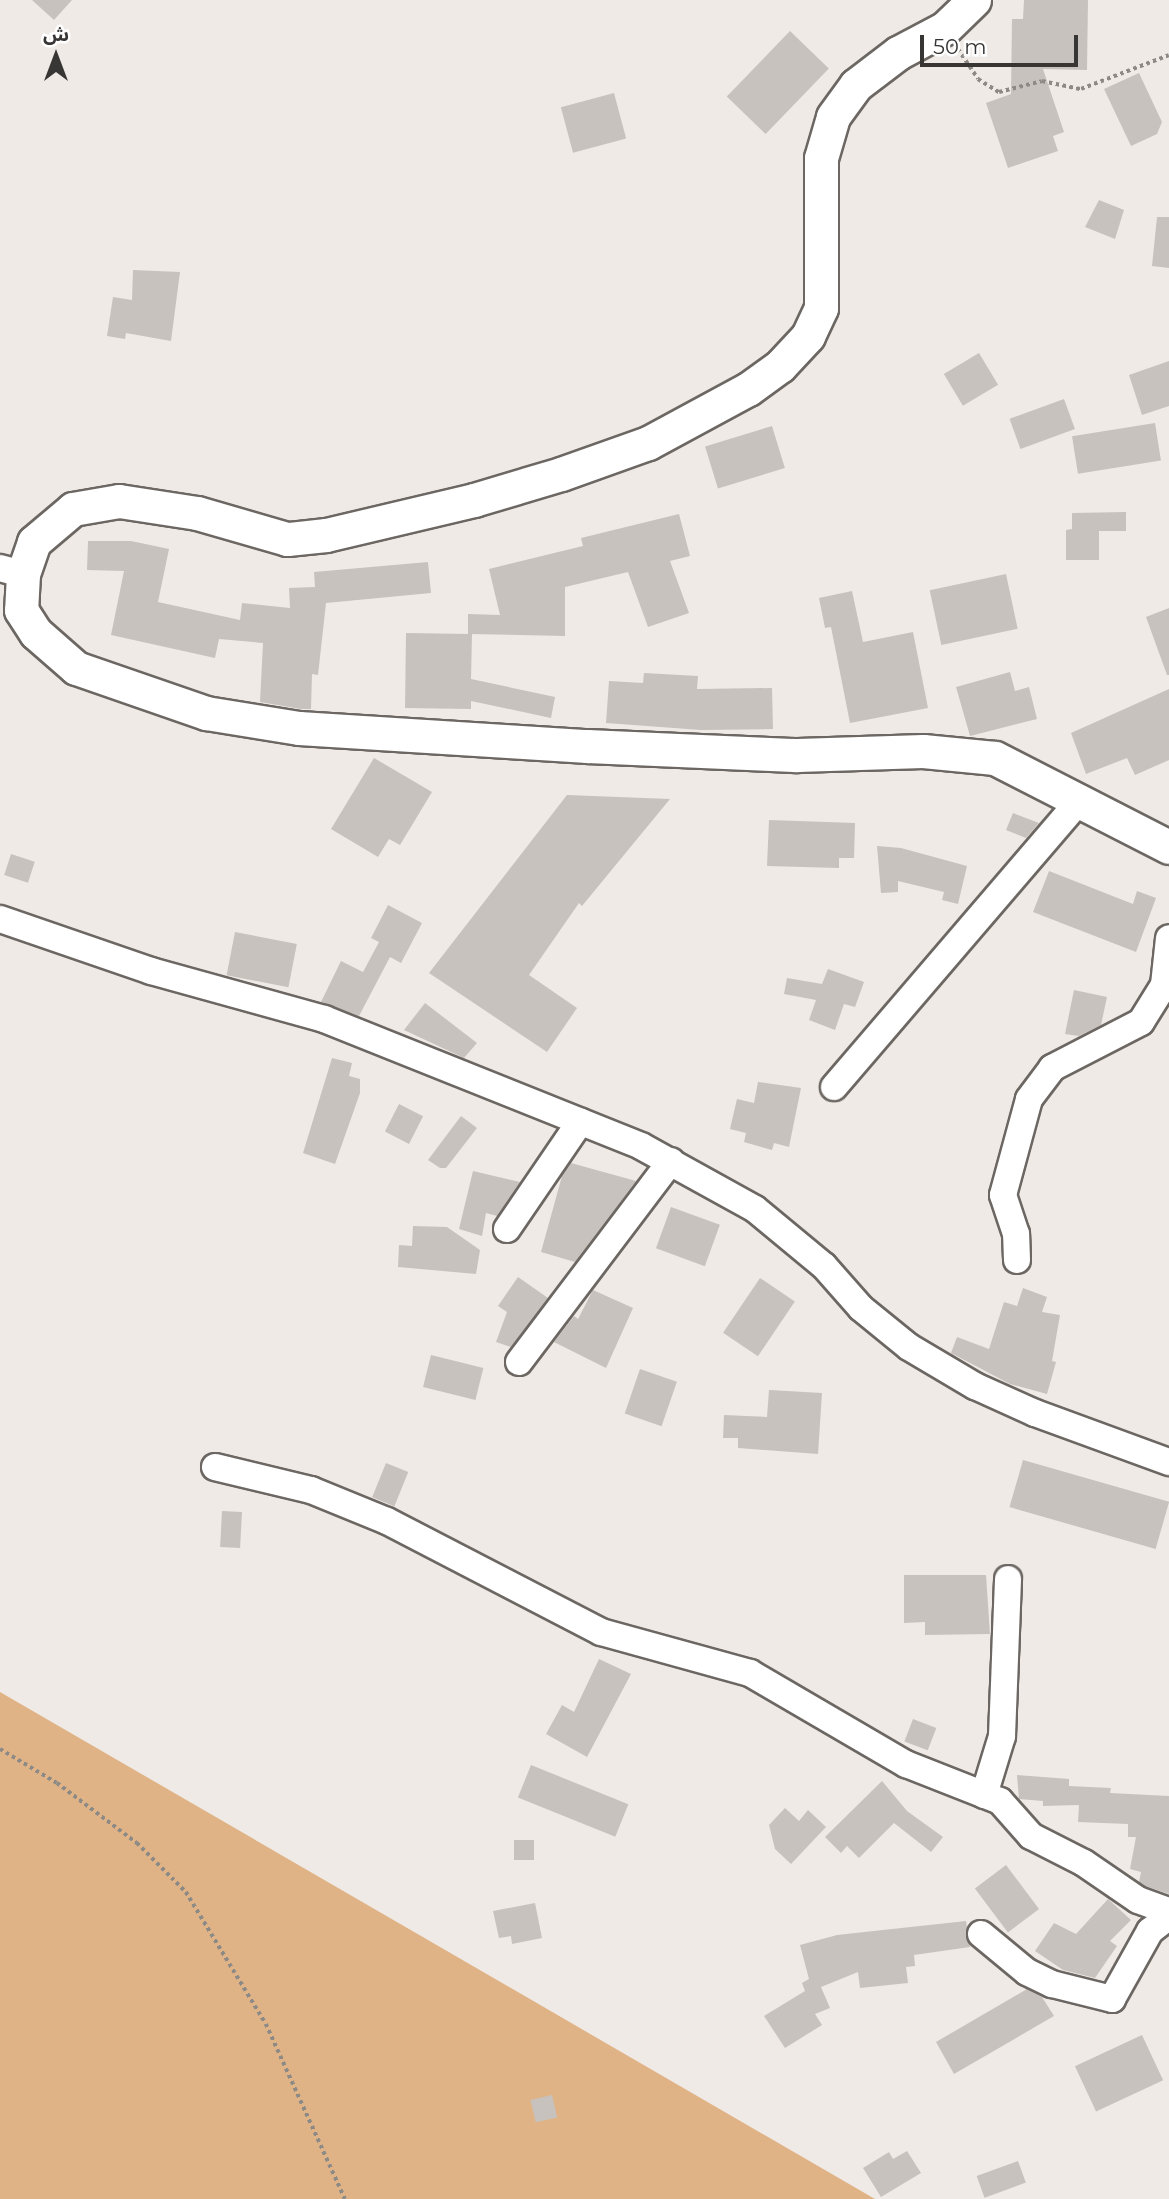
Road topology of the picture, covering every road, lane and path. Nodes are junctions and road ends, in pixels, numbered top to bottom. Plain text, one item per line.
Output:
1 (974, 0) edge
2 (945, 28) junction
3 (1169, 55) edge
4 (11, 571) edge
5 (1079, 801) junction
6 (1169, 847) edge
7 (0, 919) edge
8 (1169, 938) edge
9 (834, 1087) dead end
10 (580, 1122) junction
11 (671, 1161) junction
12 (507, 1229) dead end
13 (1017, 1260) dead end
14 (519, 1362) dead end
15 (1169, 1462) edge
16 (215, 1467) dead end
17 (1008, 1579) dead end
18 (0, 1749) edge
19 (985, 1795) junction
20 (1169, 1914) edge
21 (981, 1934) dead end
22 (345, 2199) edge

1 - 2 main road
2 - 3 path
2 - 4 main road
4 - 5 main road
5 - 6 main road
5 - 9 street
7 - 10 street
8 - 13 street
10 - 11 street
10 - 12 street
11 - 14 street
11 - 15 street
16 - 19 street
17 - 19 street
18 - 22 path
19 - 20 street
20 - 21 street

